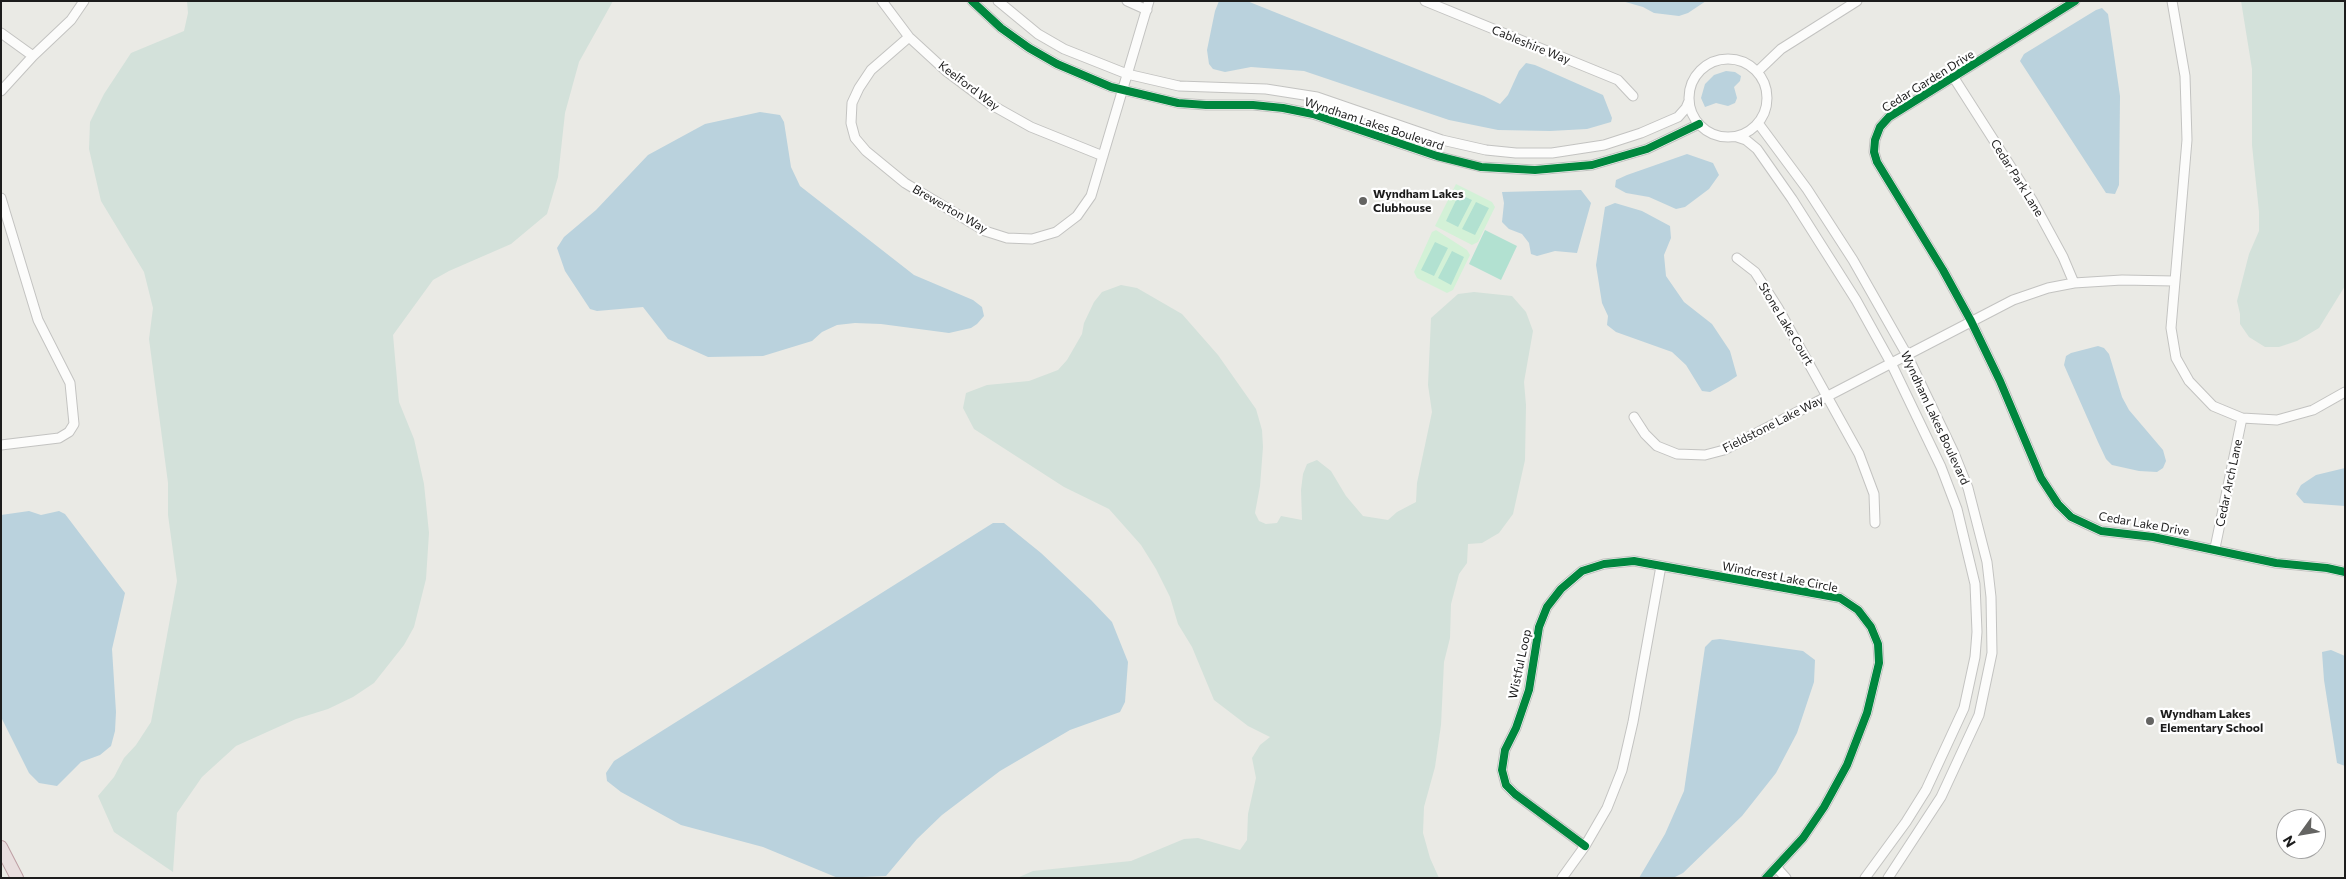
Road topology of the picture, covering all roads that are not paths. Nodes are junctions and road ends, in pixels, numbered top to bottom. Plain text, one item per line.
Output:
1 (84, 1) edge
2 (882, 1) edge
3 (972, 1) edge
4 (998, 1) edge
5 (1127, 1) edge
6 (1425, 1) edge
7 (1857, 1) edge
8 (2075, 1) edge
9 (2172, 1) edge
10 (1148, 6) edge
11 (1, 33) edge
12 (909, 37) junction
13 (33, 56) junction
14 (1758, 72) junction
15 (1128, 74) junction
16 (1954, 78) junction
17 (1, 91) edge
18 (1123, 91) junction
19 (1633, 96) dead end
20 (1689, 101) junction
21 (1758, 123) junction
22 (1699, 124) junction
23 (1737, 137) junction
24 (1455, 143) junction
25 (1103, 156) junction
26 (1448, 159) junction
27 (1, 198) edge
28 (1737, 258) dead end
29 (2174, 281) junction
30 (2074, 283) junction
31 (1971, 321) junction
32 (1907, 354) junction
33 (1891, 363) junction
34 (2345, 392) edge
35 (1828, 396) junction
36 (1634, 417) dead end
37 (2242, 418) junction
38 (1, 445) edge
39 (1875, 524) dead end
40 (2215, 548) junction
41 (1661, 566) junction
42 (2345, 572) edge
43 (1977, 632) junction
44 (1993, 632) junction
45 (1926, 790) junction
46 (1941, 797) junction
47 (1585, 846) junction
48 (2, 849) edge
49 (1777, 868) junction
50 (17, 878) edge
51 (1562, 878) edge
52 (1766, 878) edge
53 (1786, 878) edge
54 (1865, 878) edge
55 (1888, 878) edge

1 - 13 street
2 - 12 street, Keelford Way
3 - 18 street, Wyndham Lakes Boulevard
4 - 15 street, Wyndham Lakes Boulevard
5 - 10 street
6 - 19 street, Cableshire Way
7 - 14 street
8 - 16 street, Cedar Garden Drive
9 - 29 street
10 - 15 street, Brewerton Way
11 - 13 street
12 - 25 street, Keelford Way
12 - 25 street, Brewerton Way
13 - 17 street
14 - 20 street
14 - 21 street
15 - 18 street, Brewerton Way
15 - 24 street, Wyndham Lakes Boulevard
16 - 30 street, Cedar Park Lane
16 - 31 street, Cedar Garden Drive
18 - 25 street, Brewerton Way
18 - 26 street, Wyndham Lakes Boulevard
20 - 22 street
20 - 24 street, Wyndham Lakes Boulevard
21 - 23 street
21 - 32 street, Wyndham Lakes Boulevard
22 - 23 street
22 - 26 street, Wyndham Lakes Boulevard
23 - 33 street, Wyndham Lakes Boulevard
24 - 26 street
27 - 38 street
28 - 35 street, Stone Lake Court
29 - 30 street, Fieldstone Lake Way
29 - 37 street
30 - 31 street, Fieldstone Lake Way
31 - 32 street, Fieldstone Lake Way
31 - 40 street, Cedar Lake Drive
32 - 33 street, Fieldstone Lake Way
32 - 44 street, Wyndham Lakes Boulevard
33 - 35 street, Fieldstone Lake Way
33 - 43 street, Wyndham Lakes Boulevard
34 - 37 street
35 - 36 street, Fieldstone Lake Way
35 - 39 street, Stone Lake Court
37 - 40 street, Cedar Arch Lane
40 - 42 street, Cedar Lake Drive
41 - 47 street
41 - 47 street, Wistful Loop
41 - 49 street, Windcrest Lake Circle
43 - 44 street
43 - 45 street, Wyndham Lakes Boulevard
44 - 46 street, Wyndham Lakes Boulevard
45 - 46 street
45 - 54 street, Wyndham Lakes Boulevard
46 - 55 street, Wyndham Lakes Boulevard
47 - 51 street
48 - 50 highway
49 - 52 street, Windcrest Lake Circle
49 - 53 street

